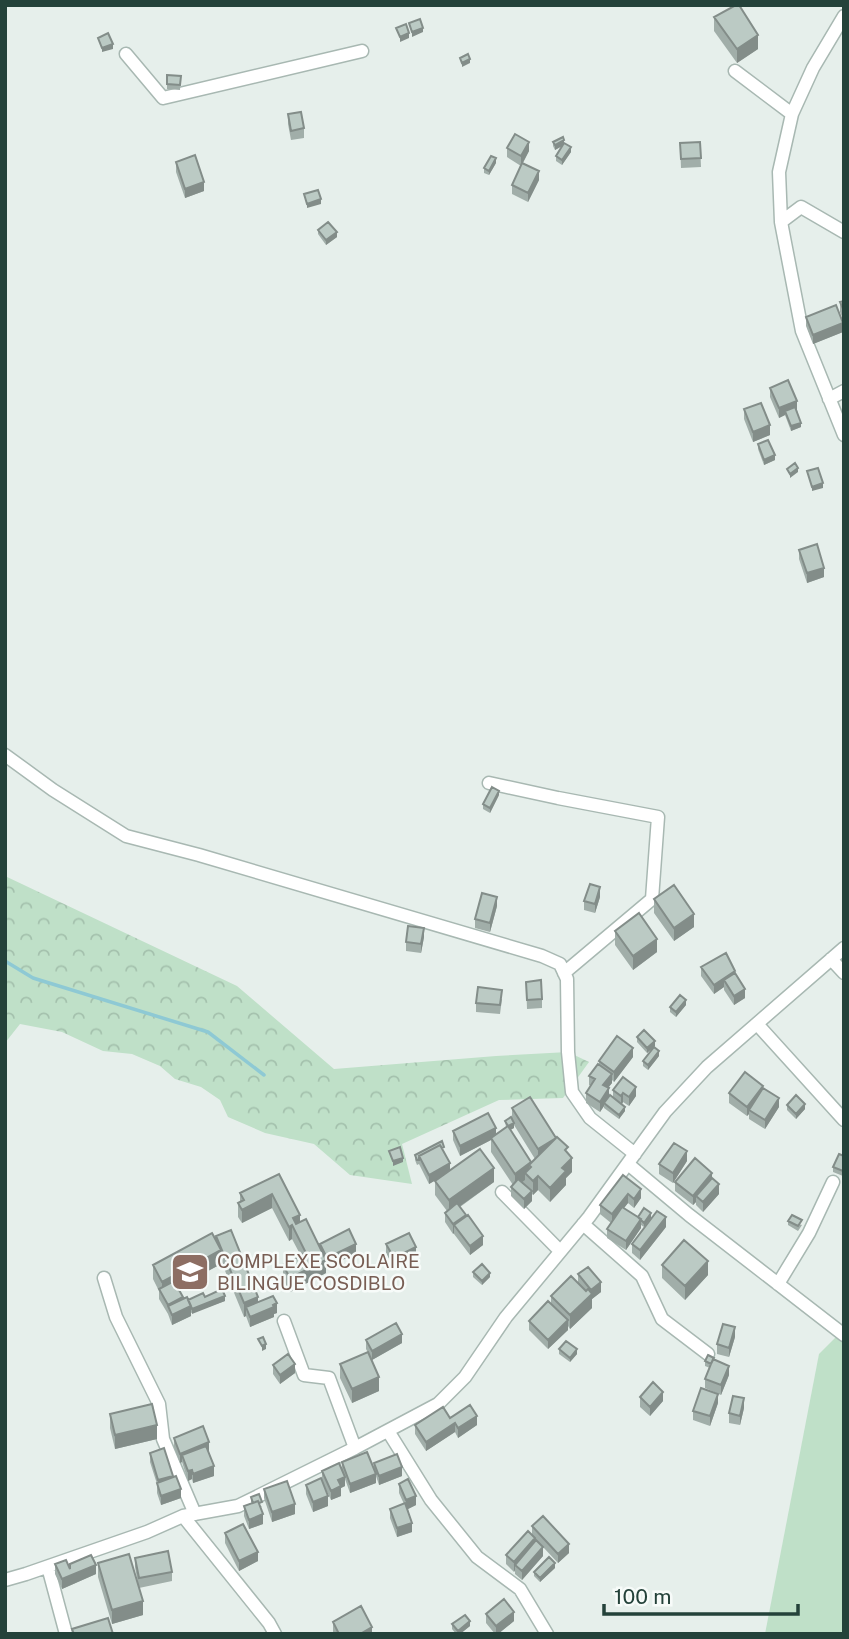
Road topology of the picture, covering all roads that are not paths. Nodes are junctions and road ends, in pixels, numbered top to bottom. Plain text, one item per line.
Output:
1 (844, 16) edge
2 (362, 51) dead end
3 (126, 54) dead end
4 (735, 71) dead end
5 (792, 114) junction
6 (781, 222) junction
7 (844, 232) edge
8 (844, 391) edge
9 (829, 399) junction
10 (844, 435) edge
11 (5, 755) edge
12 (489, 783) dead end
13 (844, 948) edge
14 (831, 959) junction
15 (564, 973) junction
16 (844, 973) edge
17 (757, 1024) junction
18 (844, 1120) edge
19 (631, 1159) junction
20 (833, 1182) dead end
21 (502, 1192) dead end
22 (583, 1224) junction
23 (561, 1251) junction
24 (104, 1278) dead end
25 (778, 1284) junction
26 (284, 1321) dead end
27 (844, 1335) edge
28 (708, 1354) edge
29 (388, 1431) junction
30 (355, 1448) junction
31 (189, 1515) junction
32 (48, 1567) junction
33 (5, 1580) edge
34 (66, 1634) edge
35 (275, 1634) edge
36 (547, 1634) edge

1 - 5 street
2 - 3 street
4 - 5 street
5 - 6 street
6 - 7 street
6 - 9 street
8 - 9 street
9 - 10 street
11 - 15 street
12 - 15 street
13 - 14 street
14 - 16 street
14 - 17 street
15 - 19 street
17 - 18 street
17 - 19 street
19 - 22 street
19 - 25 street
20 - 25 street
21 - 23 street
22 - 23 street
22 - 28 street
23 - 29 street
24 - 31 street
25 - 27 street
26 - 30 street
29 - 30 street
29 - 36 street
30 - 31 street
31 - 32 street
31 - 35 street
32 - 33 street
32 - 34 street

